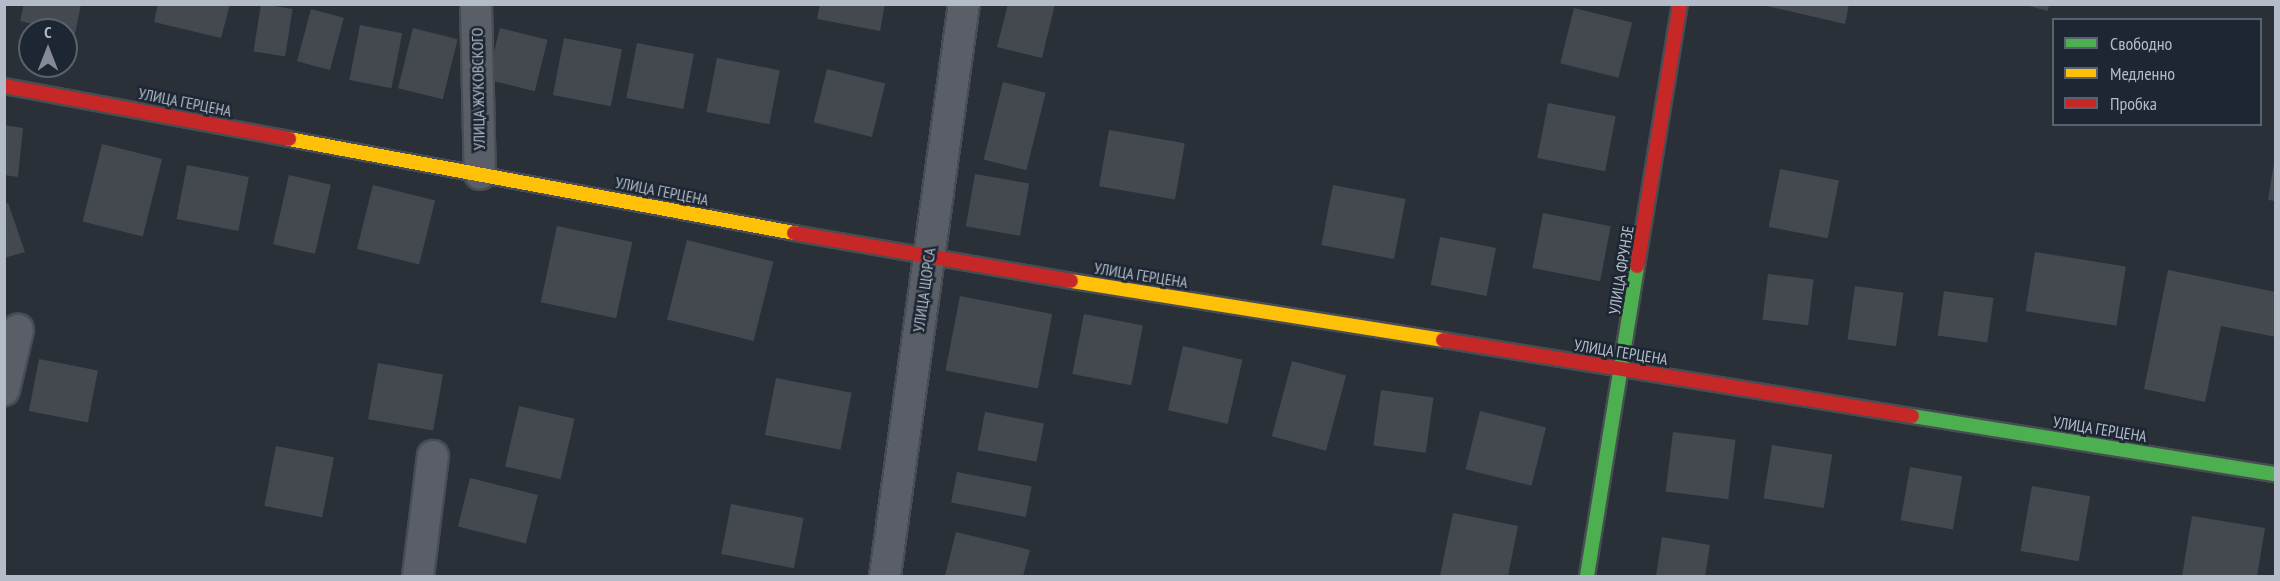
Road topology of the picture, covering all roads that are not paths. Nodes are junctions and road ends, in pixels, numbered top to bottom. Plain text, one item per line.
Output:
1 (476, 4) edge
2 (964, 4) edge
3 (1680, 4) edge
4 (4, 86) edge
5 (480, 174) junction
6 (928, 258) junction
7 (18, 330) dead end
8 (1622, 369) junction
9 (4, 390) edge
10 (433, 456) dead end
11 (2276, 474) edge
12 (418, 576) edge
13 (885, 576) edge
14 (1587, 576) edge

1 - 5 street, УЛИЦА ЖУКОВСКОГО
2 - 6 street, УЛИЦА ЩОРСА
3 - 8 street, УЛИЦА ФРУНЗЕ
4 - 5 street, УЛИЦА ГЕРЦЕНА
5 - 6 street, УЛИЦА ГЕРЦЕНА
6 - 8 street, УЛИЦА ГЕРЦЕНА
6 - 13 street, УЛИЦА ЩОРСА
7 - 9 street
8 - 11 street, УЛИЦА ГЕРЦЕНА
8 - 14 street, УЛИЦА ФРУНЗЕ
10 - 12 street

